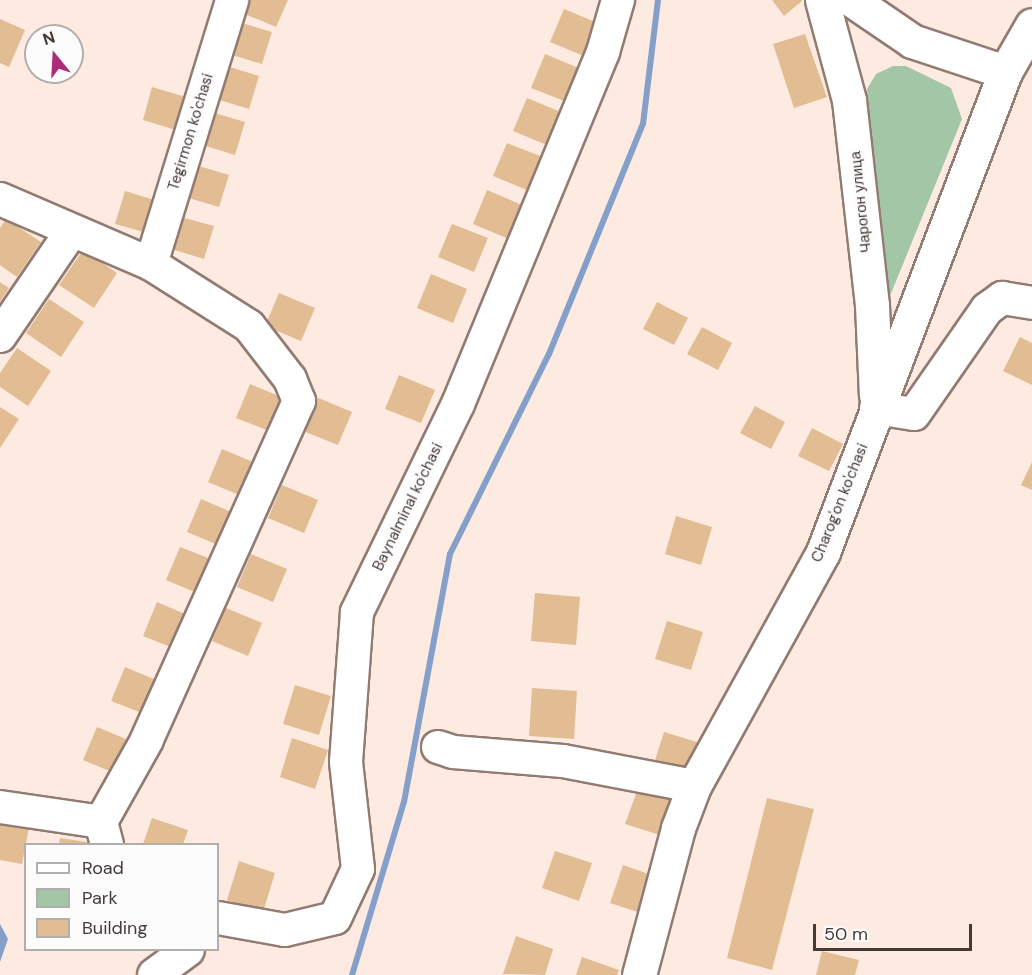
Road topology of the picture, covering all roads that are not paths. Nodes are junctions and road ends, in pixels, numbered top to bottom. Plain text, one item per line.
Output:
1 (232, 0) edge
2 (618, 0) edge
3 (822, 0) edge
4 (852, 0) edge
5 (1032, 25) edge
6 (1005, 72) junction
7 (0, 199) edge
8 (71, 232) junction
9 (151, 264) junction
10 (1032, 303) edge
11 (0, 336) edge
12 (876, 408) junction
13 (438, 747) dead end
14 (693, 786) junction
15 (0, 807) edge
16 (104, 833) edge
17 (220, 922) edge
18 (187, 951) edge
19 (154, 975) edge
20 (639, 975) edge

1 - 9 street, Tegirmon ko'chasi
2 - 17 street, Baynalminal ko'chasi
3 - 12 main road, Чарогон улица
4 - 6 main road
5 - 6 main road, Charog'on ko'chasi
6 - 12 main road, Charog'on ko'chasi
7 - 8 street
8 - 9 street
8 - 11 street
9 - 16 street
10 - 12 street
12 - 14 main road, Charog'on ko'chasi
13 - 14 street
14 - 20 main road, Charog'on ko'chasi
15 - 16 street
18 - 19 street

